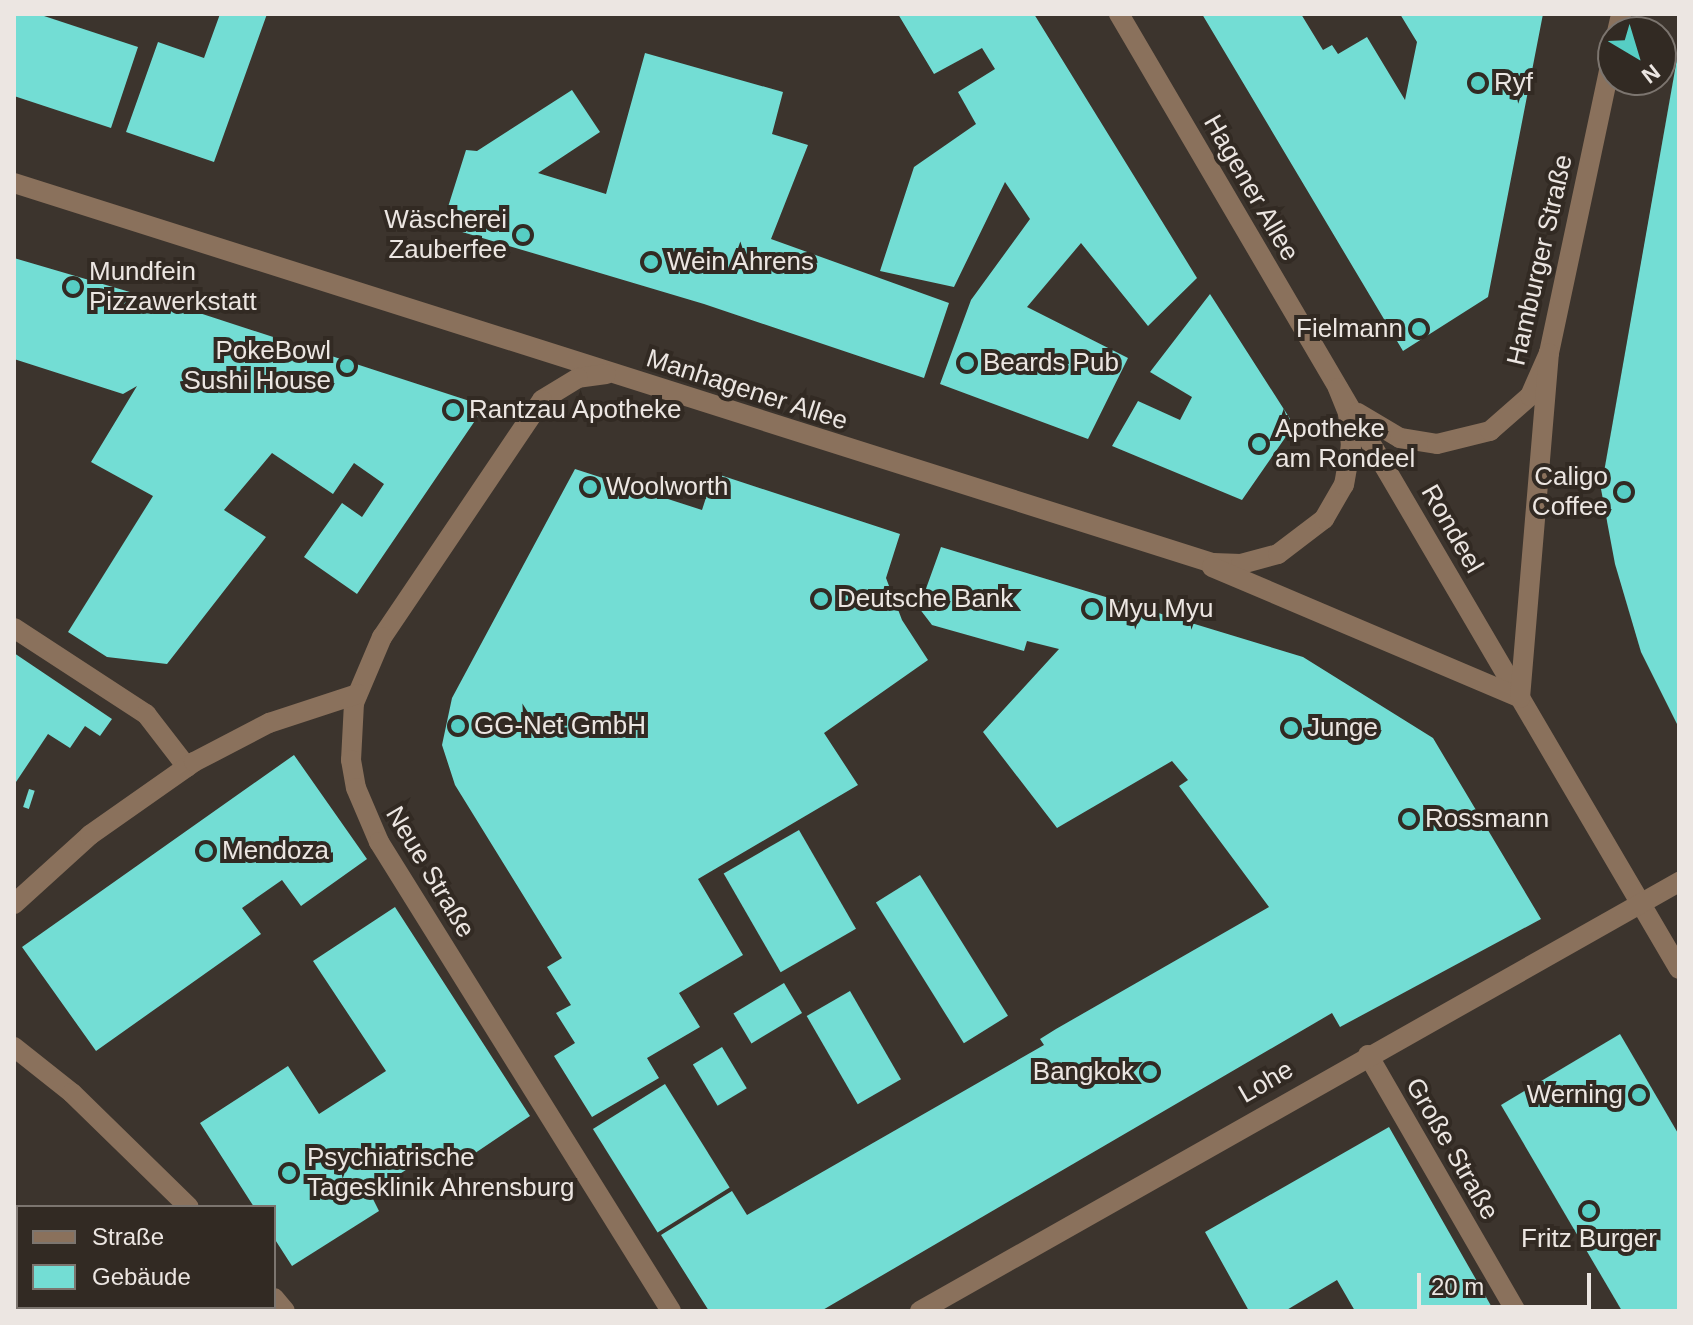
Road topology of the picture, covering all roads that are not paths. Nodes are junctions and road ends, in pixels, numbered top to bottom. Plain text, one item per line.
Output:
1 (1119, 14) edge
2 (1604, 96) edge
3 (14, 183) edge
4 (1549, 353) junction
5 (625, 378) junction
6 (1338, 388) junction
7 (1192, 559) junction
8 (14, 628) edge
9 (357, 694) junction
10 (1520, 698) junction
11 (187, 767) junction
12 (1679, 882) edge
13 (14, 904) edge
14 (1641, 904) junction
15 (1679, 969) edge
16 (14, 1047) edge
17 (1368, 1055) junction
18 (187, 1205) edge
19 (671, 1311) edge
20 (920, 1311) edge
21 (1516, 1311) edge

1 - 6 street, Hagener Allee
2 - 4 street, Hamburger Straße
3 - 5 street, Manhagener Allee
4 - 6 street, Hamburger Straße
4 - 10 street
5 - 7 street, Manhagener Allee
5 - 9 street, Neue Straße
6 - 7 street, Manhagener Allee
6 - 10 street, Rondeel
7 - 10 street
8 - 11 street
9 - 11 street
9 - 19 street, Neue Straße
10 - 14 street, Rondeel
11 - 13 street
12 - 14 street, Lohe
14 - 15 street
14 - 17 street, Lohe
16 - 18 street
17 - 20 street, Lohe
17 - 21 street, Große Straße

